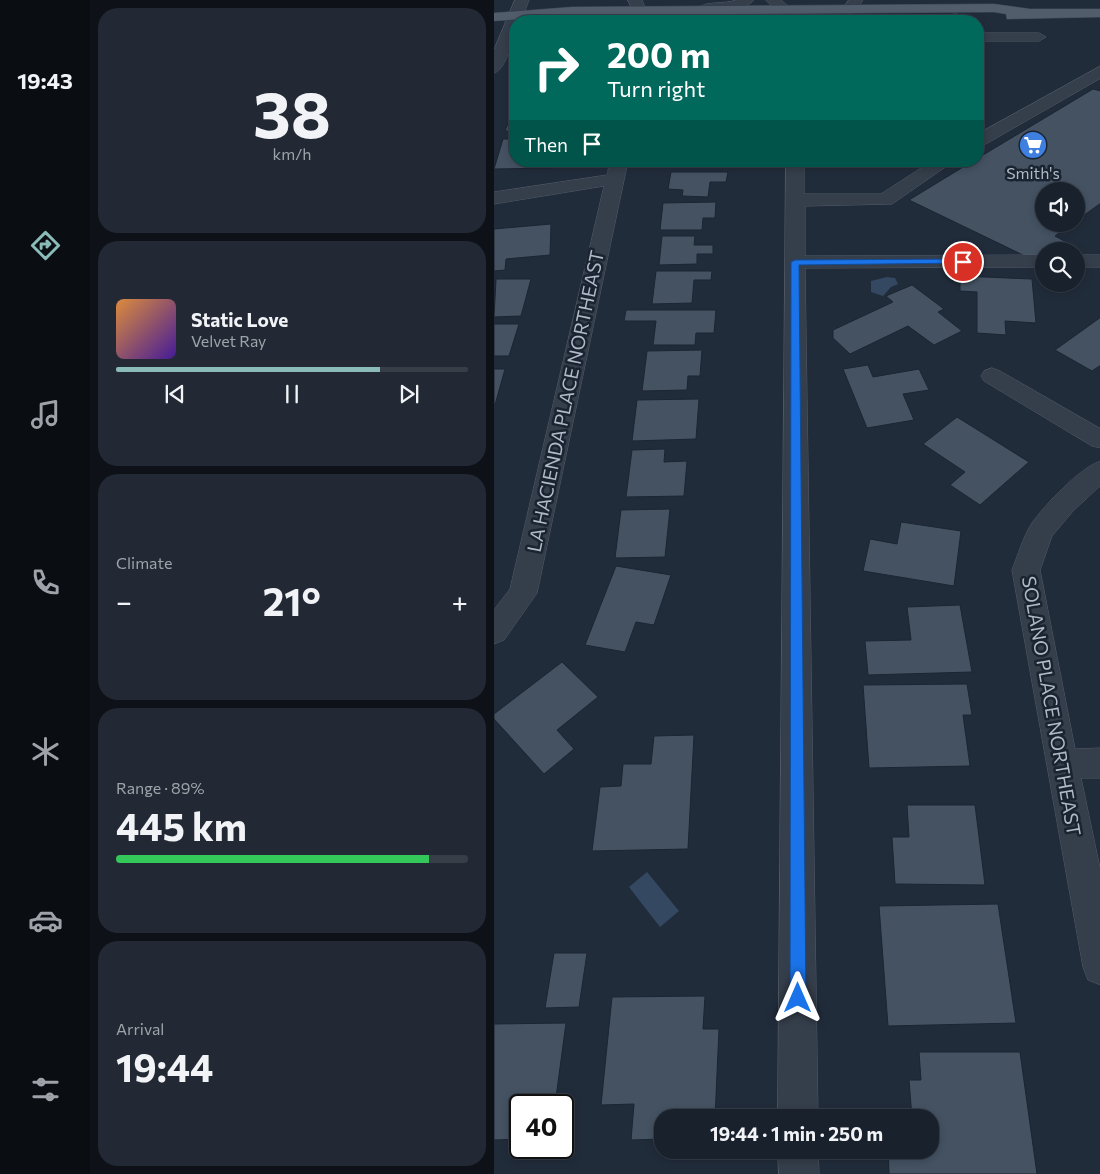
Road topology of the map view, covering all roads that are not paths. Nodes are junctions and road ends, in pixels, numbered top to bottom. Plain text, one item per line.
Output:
1 (522, 0) edge
2 (747, 0) edge
3 (796, 0) edge
4 (853, 4) edge
5 (943, 4) edge
6 (637, 5) edge
7 (784, 10) edge
8 (1100, 13) edge
9 (515, 15) edge
10 (527, 15) edge
11 (614, 15) edge
12 (691, 15) edge
13 (708, 15) edge
14 (725, 15) edge
15 (880, 15) edge
16 (494, 17) edge
17 (509, 17) edge
18 (984, 18) edge
19 (1035, 26) junction
20 (509, 30) edge
21 (984, 39) edge
22 (494, 68) edge
23 (1100, 71) edge
24 (984, 138) edge
25 (794, 167) edge
26 (936, 167) edge
27 (616, 170) edge
28 (494, 198) edge
29 (794, 200) junction
30 (1035, 261) edge
31 (1085, 261) edge
32 (1100, 261) edge
33 (795, 262) junction
34 (992, 376) dead end
35 (1100, 440) edge
36 (1100, 470) edge
37 (494, 632) edge
38 (1100, 763) edge
39 (1062, 764) junction
40 (1100, 967) edge
41 (798, 1109) edge
42 (798, 1159) edge
43 (798, 1174) edge

1 - 9 street
2 - 13 street
3 - 7 street
4 - 5 main road
4 - 7 main road
5 - 19 main road
6 - 10 main road
6 - 11 main road
6 - 12 main road
7 - 14 main road
7 - 15 main road
8 - 19 main road
16 - 17 main road
18 - 19 main road
19 - 21 street
20 - 22 street
23 - 24 street
25 - 29 street
26 - 29 street
27 - 28 street
27 - 37 street, LA HACIENDA PLACE NORTHEAST
29 - 33 street
30 - 33 street
31 - 32 street
33 - 41 street
34 - 35 street
36 - 39 street, SOLANO PLACE NORTHEAST
38 - 39 street
39 - 40 street, SOLANO PLACE NORTHEAST
42 - 43 street

